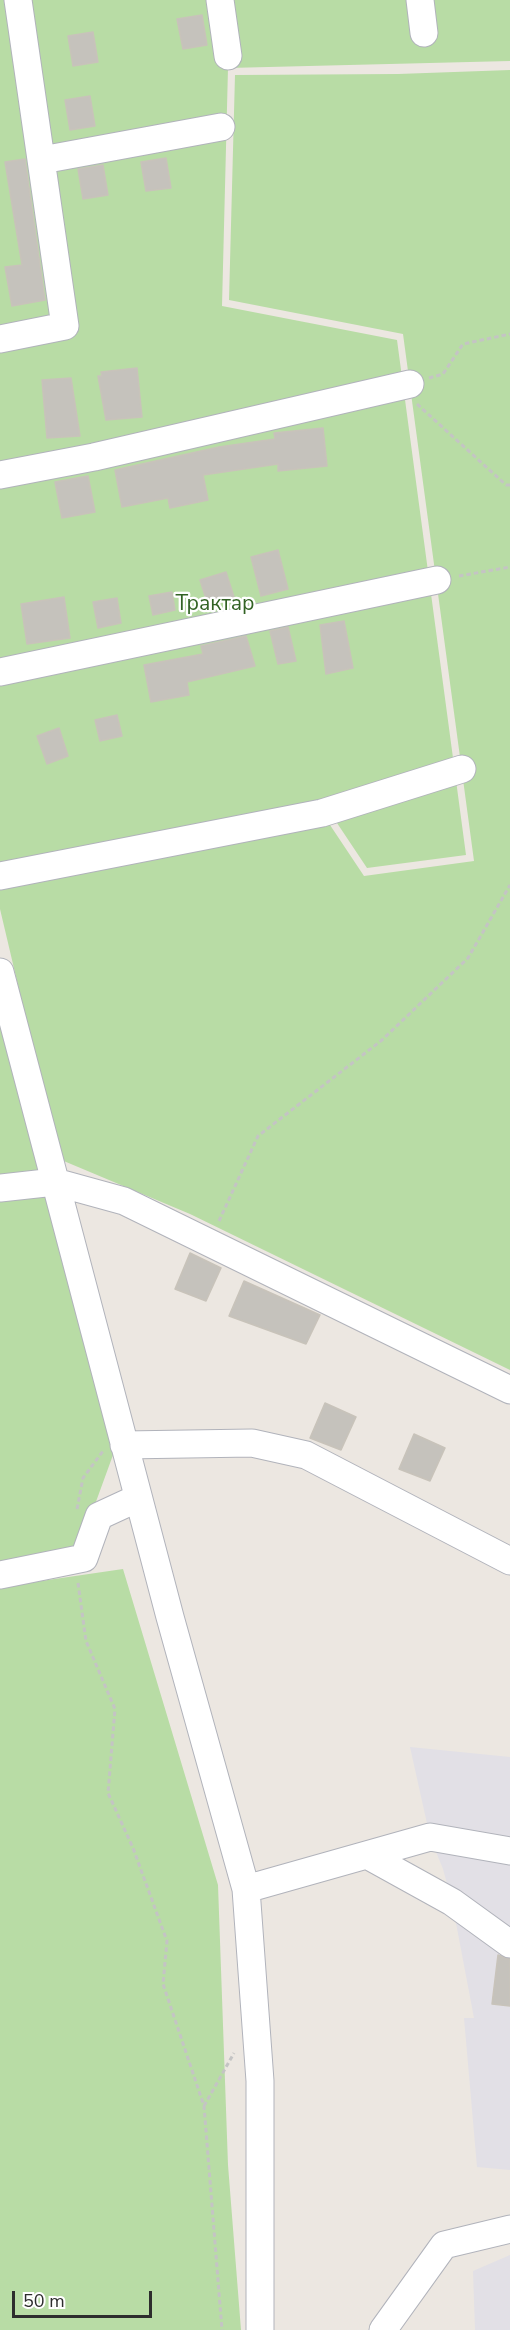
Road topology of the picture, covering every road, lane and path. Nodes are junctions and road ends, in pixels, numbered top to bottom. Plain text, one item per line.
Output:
1 (18, 0) edge
2 (220, 0) edge
3 (420, 0) edge
4 (423, 33) dead end
5 (228, 56) dead end
6 (221, 127) dead end
7 (42, 160) junction
8 (510, 334) edge
9 (0, 339) edge
10 (410, 384) junction
11 (0, 475) edge
12 (510, 485) edge
13 (510, 567) edge
14 (436, 580) joint
15 (0, 672) edge
16 (462, 769) dead end
17 (0, 876) edge
18 (510, 885) edge
19 (1, 981) edge
20 (55, 1182) junction
21 (0, 1188) edge
22 (209, 1243) junction
23 (510, 1390) edge
24 (114, 1448) junction
25 (138, 1498) junction
26 (76, 1513) dead end
27 (75, 1560) junction
28 (510, 1562) edge
29 (0, 1575) edge
30 (510, 1851) edge
31 (367, 1855) junction
32 (246, 1889) junction
33 (510, 1944) edge
34 (238, 2046) dead end
35 (204, 2106) junction
36 (510, 2229) edge
37 (222, 2330) edge
38 (260, 2330) edge
39 (383, 2330) edge

1 - 7 street
2 - 5 street
3 - 4 street
6 - 7 street
7 - 9 street
8 - 10 path
10 - 11 street
10 - 12 path
13 - 14 path
14 - 15 street
16 - 17 street
18 - 22 path
19 - 20 street
20 - 21 street
20 - 22 street
20 - 24 street
22 - 23 street
24 - 25 street
24 - 26 path
24 - 28 street
25 - 27 street
25 - 32 street
27 - 29 street
27 - 35 path
30 - 31 street
31 - 32 street
31 - 33 street
32 - 38 street
34 - 35 path
35 - 37 path
36 - 39 street

